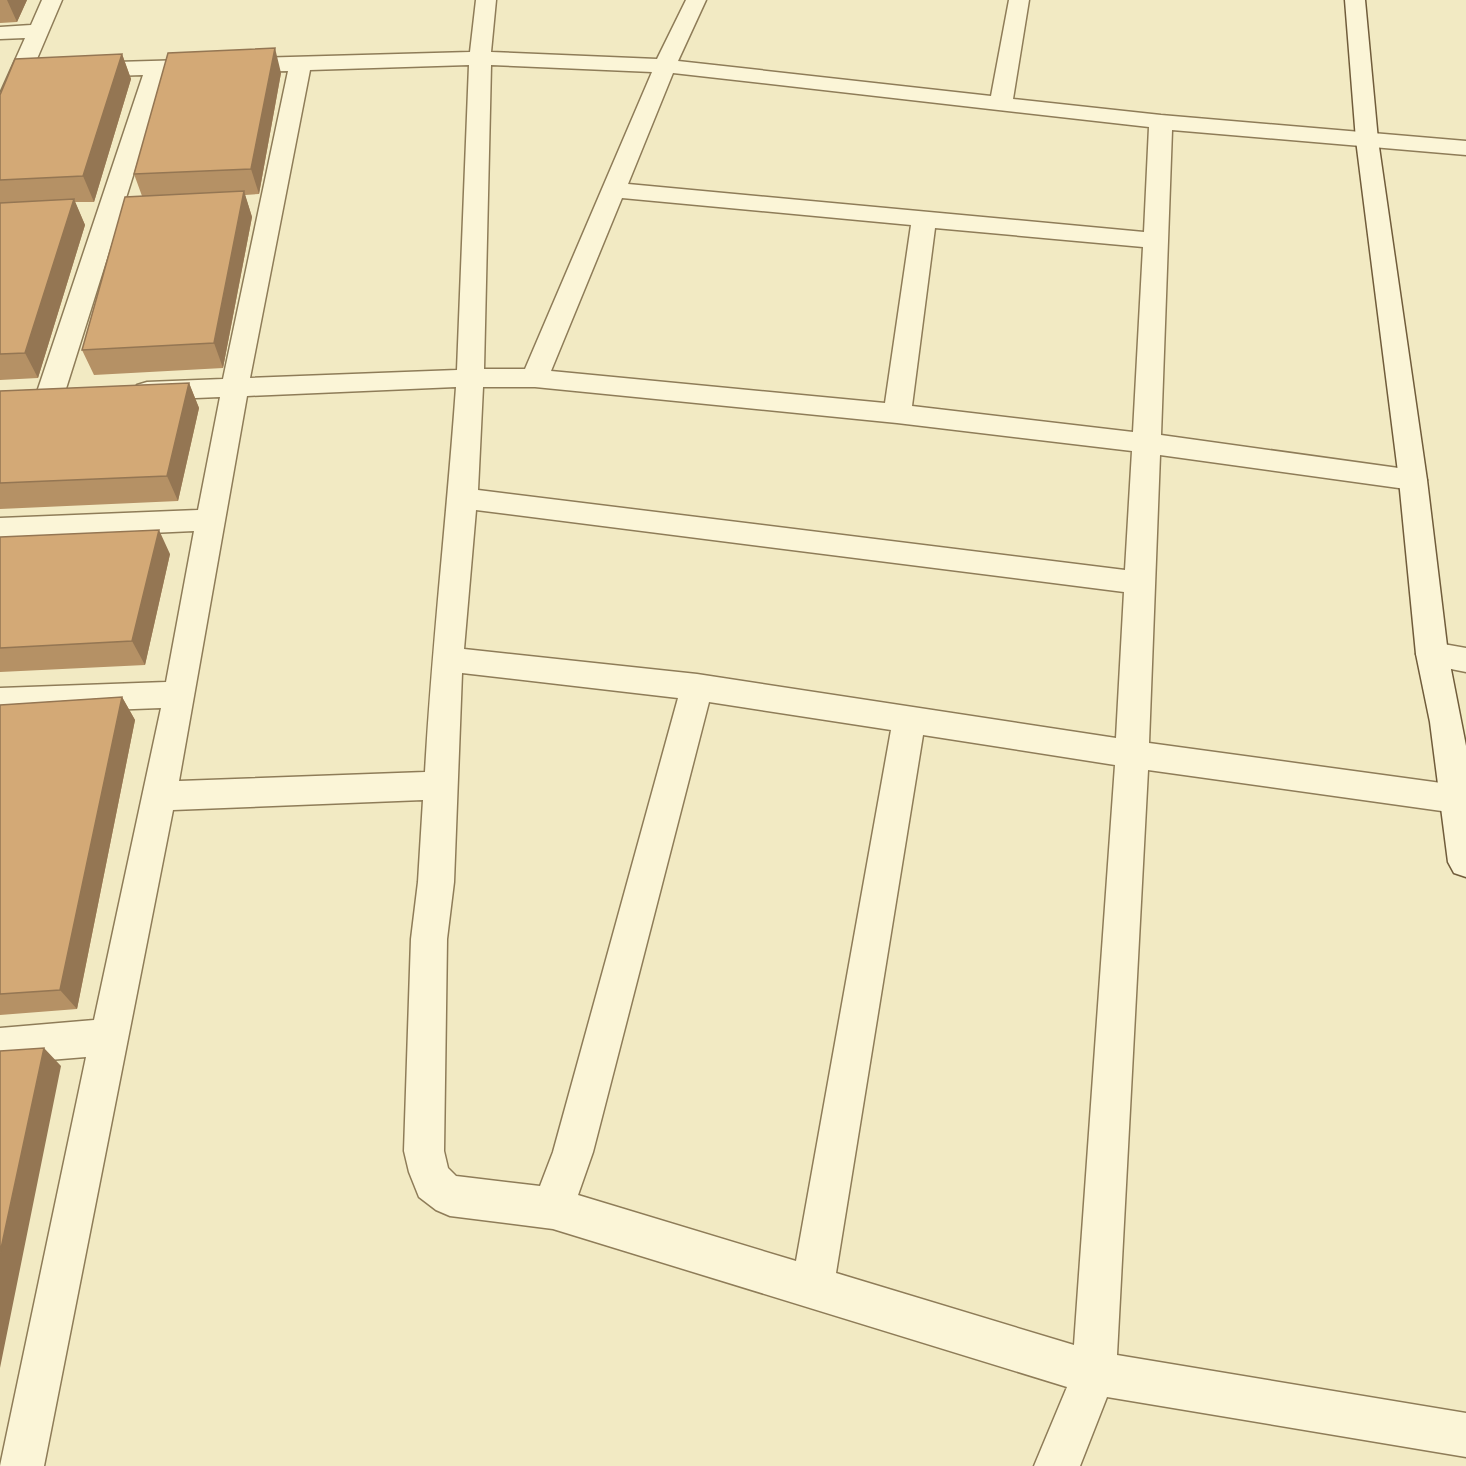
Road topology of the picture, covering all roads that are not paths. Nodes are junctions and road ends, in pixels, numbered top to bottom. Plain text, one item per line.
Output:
1 (52, 0) edge
2 (67, 0) edge
3 (486, 0) edge
4 (696, 0) edge
5 (1019, 0) edge
6 (1355, 0) edge
7 (38, 31) junction
8 (0, 33) edge
9 (480, 58) junction
10 (300, 65) junction
11 (664, 66) junction
12 (156, 69) junction
13 (22, 71) junction
14 (1001, 104) junction
15 (2, 112) edge
16 (1161, 122) junction
17 (1367, 140) junction
18 (1466, 148) edge
19 (615, 190) junction
20 (924, 221) junction
21 (1156, 241) junction
22 (470, 378) junction
23 (535, 378) junction
24 (235, 387) junction
25 (120, 392) edge
26 (20, 397) edge
27 (897, 414) junction
28 (1146, 443) junction
29 (1413, 480) junction
30 (463, 498) junction
31 (211, 520) junction
32 (0, 529) edge
33 (1140, 583) junction
34 (1432, 654) junction
35 (447, 659) junction
36 (1466, 660) edge
37 (697, 687) junction
38 (180, 694) junction
39 (0, 701) edge
40 (909, 719) junction
41 (1456, 727) edge
42 (1132, 754) junction
43 (440, 785) junction
44 (160, 796) junction
45 (1456, 799) junction
46 (1466, 862) edge
47 (110, 1037) junction
48 (0, 1046) edge
49 (553, 1208) junction
50 (813, 1287) junction
51 (1094, 1373) junction
52 (1466, 1435) edge
53 (21, 1466) edge
54 (1057, 1466) edge

1 - 2 street
1 - 7 street
3 - 9 street
4 - 11 street
5 - 14 street
6 - 17 street
7 - 8 street
7 - 13 street
9 - 10 street
9 - 11 street
9 - 22 street
10 - 12 street
10 - 24 street
11 - 14 street
11 - 19 street
12 - 13 street
12 - 26 street
13 - 15 street
14 - 16 street
16 - 17 street
16 - 21 street
17 - 18 street
17 - 29 street
19 - 20 street
19 - 23 street
20 - 21 street
20 - 27 street
21 - 28 street
22 - 23 street
22 - 24 street
22 - 30 street
23 - 27 street
24 - 25 street
24 - 31 street
27 - 28 street
28 - 29 street
28 - 33 street
29 - 34 street
30 - 33 street
30 - 35 street
31 - 32 street
31 - 38 street
33 - 42 street
34 - 36 street
34 - 41 street
35 - 37 street
35 - 43 street
37 - 40 street
37 - 49 street
38 - 39 street
38 - 44 street
40 - 42 street
40 - 50 street
41 - 45 street
42 - 45 street
42 - 51 street
43 - 44 street
43 - 49 street
44 - 47 street
45 - 46 street
47 - 48 street
47 - 53 street
49 - 50 street
50 - 51 street
51 - 52 street
51 - 54 street

